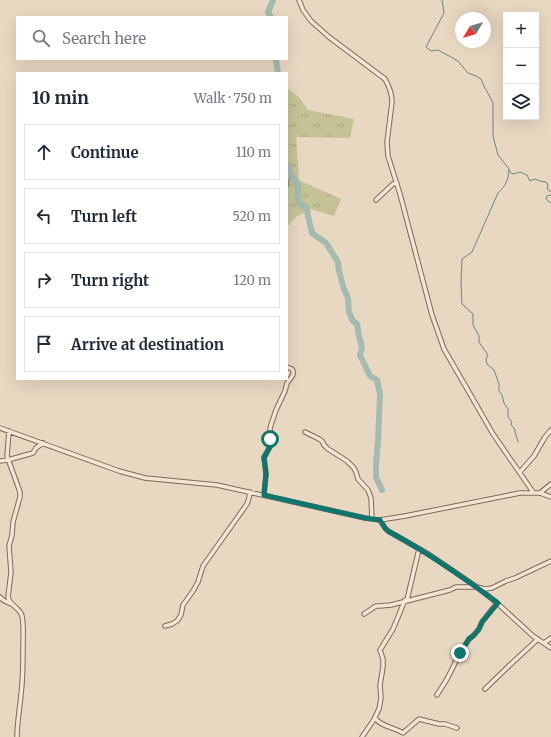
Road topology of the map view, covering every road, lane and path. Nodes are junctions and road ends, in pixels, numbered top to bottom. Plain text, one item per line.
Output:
1 (299, 0) edge
2 (397, 183) junction
3 (376, 200) dead end
4 (288, 368) edge
5 (0, 428) edge
6 (551, 430) edge
7 (9, 431) junction
8 (305, 432) dead end
9 (43, 443) junction
10 (8, 460) junction
11 (0, 461) edge
12 (520, 472) junction
13 (551, 484) edge
14 (250, 492) junction
15 (533, 492) junction
16 (540, 493) junction
17 (264, 495) junction
18 (551, 497) edge
19 (372, 519) junction
20 (380, 520) junction
21 (419, 549) junction
22 (551, 561) edge
23 (477, 587) junction
24 (0, 597) edge
25 (406, 600) junction
26 (498, 603) junction
27 (12, 604) junction
28 (364, 614) dead end
29 (165, 626) dead end
30 (551, 638) edge
31 (538, 639) junction
32 (544, 643) junction
33 (551, 648) edge
34 (485, 689) dead end
35 (437, 695) dead end
36 (375, 718) junction
37 (457, 728) dead end
38 (17, 737) edge
39 (362, 737) edge

1 - 2 street
2 - 3 street
2 - 12 street
4 - 17 street
5 - 7 street
6 - 12 street
7 - 9 street
7 - 10 street
8 - 19 street
9 - 10 street
9 - 14 street
10 - 11 street
10 - 27 street
12 - 15 street
13 - 16 street
14 - 17 street
14 - 29 street
15 - 16 street
15 - 20 street
16 - 18 street
17 - 19 street
19 - 20 street
20 - 21 street
21 - 23 street
21 - 25 street
22 - 23 street
23 - 25 street
23 - 26 street
24 - 27 street
25 - 28 street
25 - 36 street
26 - 31 street
26 - 35 street
27 - 38 street
30 - 32 street
31 - 32 street
31 - 34 street
32 - 33 street
36 - 37 street
36 - 39 street

